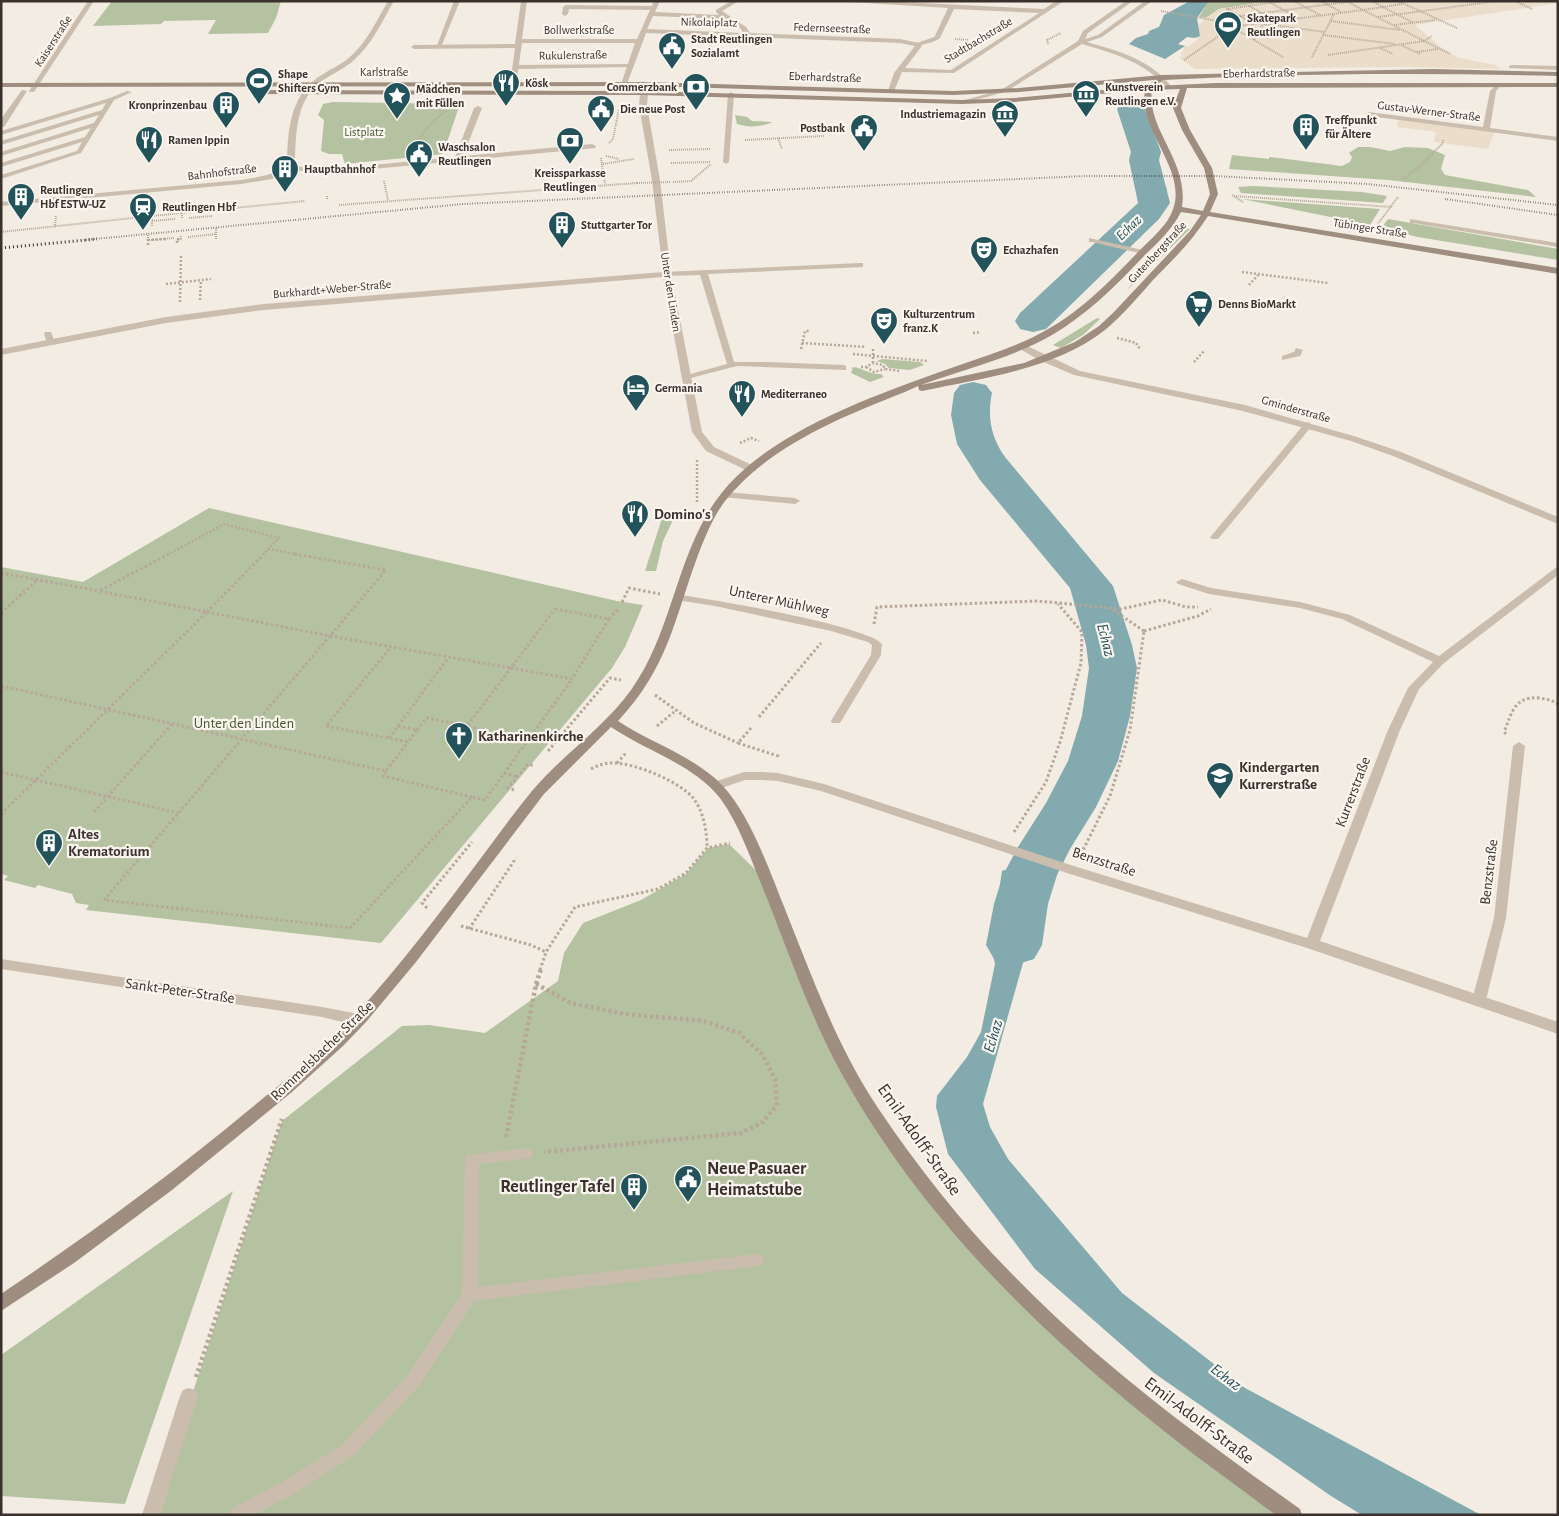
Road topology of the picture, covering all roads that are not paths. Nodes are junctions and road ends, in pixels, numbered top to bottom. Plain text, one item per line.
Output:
1 (91, 1) edge
2 (391, 1) edge
3 (457, 1) edge
4 (524, 1) edge
5 (736, 1) edge
6 (836, 1) edge
7 (1061, 1) edge
8 (1130, 1) edge
9 (1149, 1) edge
10 (952, 7) junction
11 (654, 8) edge
12 (1046, 11) junction
13 (565, 14) dead end
14 (727, 17) junction
15 (643, 31) junction
16 (747, 34) junction
17 (937, 38) joint
18 (639, 41) junction
19 (1082, 42) junction
20 (519, 44) junction
21 (917, 44) junction
22 (414, 47) dead end
23 (438, 47) junction
24 (631, 65) junction
25 (516, 67) junction
26 (1510, 68) junction
27 (1558, 68) edge
28 (900, 70) junction
29 (1558, 74) edge
30 (1162, 77) junction
31 (38, 84) junction
32 (314, 84) junction
33 (380, 84) junction
34 (507, 84) junction
35 (624, 84) junction
36 (646, 84) junction
37 (1, 85) edge
38 (1498, 85) junction
39 (1558, 85) edge
40 (1184, 86) junction
41 (1169, 87) junction
42 (1150, 88) junction
43 (28, 91) junction
44 (891, 91) junction
45 (1003, 91) junction
46 (1, 92) edge
47 (130, 92) junction
48 (306, 93) junction
49 (376, 93) junction
50 (644, 93) junction
51 (731, 94) junction
52 (112, 99) junction
53 (961, 102) junction
54 (478, 108) dead end
55 (105, 111) junction
56 (1369, 114) dead end
57 (97, 124) junction
58 (1, 125) edge
59 (1486, 129) junction
60 (1, 132) edge
61 (88, 138) junction
62 (1558, 139) edge
63 (1, 143) edge
64 (592, 146) road end
65 (1, 154) edge
66 (458, 158) junction
67 (726, 162) dead end
68 (1, 165) edge
69 (287, 168) junction
70 (1, 177) edge
71 (1, 204) edge
72 (1178, 209) junction
73 (1206, 213) junction
74 (1413, 221) dead end
75 (1092, 240) dead end
76 (1558, 245) edge
77 (1143, 252) junction
78 (860, 265) dead end
79 (1558, 271) edge
80 (702, 272) junction
81 (667, 274) junction
82 (1021, 346) junction
83 (1299, 350) dead end
84 (1, 352) edge
85 (1286, 358) dead end
86 (1044, 359) junction
87 (731, 365) junction
88 (843, 368) road end
89 (687, 376) junction
90 (893, 394) junction
91 (1308, 425) junction
92 (752, 469) junction
93 (725, 495) junction
94 (795, 501) dead end
95 (1558, 521) edge
96 (1215, 538) dead end
97 (1558, 568) edge
98 (1182, 582) dead end
99 (680, 598) junction
100 (1440, 661) junction
101 (836, 721) dead end
102 (610, 722) junction
103 (1520, 746) road end
104 (716, 786) junction
105 (1312, 944) junction
106 (1, 964) edge
107 (1480, 1000) junction
108 (359, 1020) junction
109 (1558, 1028) edge
110 (526, 1154) road end
111 (757, 1260) dead end
112 (470, 1295) junction
113 (1, 1304) edge
114 (189, 1396) road end
115 (151, 1515) edge
116 (238, 1515) edge
117 (1293, 1515) edge

1 - 31 street, Kaiserstraße
2 - 32 street
3 - 23 lane
4 - 20 street
5 - 14 street, Nikolaiplatz
6 - 10 street
7 - 12 street, Stadtbachstraße
8 - 19 lane
9 - 19 lane
10 - 12 street
10 - 17 street
11 - 13 lane
11 - 14 street, Nikolaiplatz
11 - 15 street
12 - 28 street, Stadtbachstraße
14 - 16 street, Nikolaiplatz
15 - 16 street, Nikolaiplatz
15 - 18 street
16 - 21 street, Federnseestraße
17 - 21 lane, Federnseestraße
18 - 20 street, Bollwerkstraße
18 - 24 street
19 - 30 lane
19 - 45 lane
20 - 23 street, Bollwerkstraße
20 - 25 street
21 - 28 street
22 - 23 street, Bollwerkstraße
24 - 25 lane, Rukulenstraße
24 - 35 street
25 - 34 street
26 - 27 lane
26 - 29 main road, Eberhardstraße
26 - 30 main road, Eberhardstraße
28 - 44 street
30 - 40 main road
30 - 41 lane
30 - 42 main road
30 - 45 main road, Eberhardstraße
31 - 32 main road, Karlstraße
31 - 37 main road, Karlstraße
31 - 43 street, Kaiserstraße
32 - 33 main road, Karlstraße
32 - 48 street
33 - 34 main road, Karlstraße
33 - 49 main road
34 - 35 main road, Karlstraße
35 - 36 main road, Karlstraße
36 - 44 main road, Eberhardstraße
36 - 50 lane, Unter den Linden
38 - 39 main road, Eberhardstraße
38 - 40 main road, Eberhardstraße
38 - 59 street, Gustav-Werner-Straße
40 - 41 main road, Eberhardstraße
40 - 73 main road, Gutenbergstraße
41 - 42 main road, Eberhardstraße
42 - 53 main road, Eberhardstraße
42 - 72 main road, Gutenbergstraße
43 - 46 main road, Karlstraße
43 - 47 main road, Karlstraße
43 - 58 street, Kaiserstraße
44 - 45 main road, Eberhardstraße
45 - 53 lane, Eberhardstraße
47 - 48 main road, Karlstraße
47 - 52 lane
48 - 49 main road, Karlstraße
48 - 69 street
49 - 50 main road, Karlstraße
50 - 51 main road, Eberhardstraße
50 - 81 street, Unter den Linden
51 - 53 main road, Eberhardstraße
51 - 67 lane
52 - 55 lane
52 - 60 lane
54 - 66 street
55 - 57 lane
55 - 63 lane
56 - 59 street, Gustav-Werner-Straße
57 - 61 lane
57 - 65 lane
59 - 62 street, Gustav-Werner-Straße
61 - 68 lane
61 - 70 lane
64 - 66 street, Bahnhofstraße
66 - 69 street, Bahnhofstraße
69 - 71 street, Bahnhofstraße
72 - 73 main road, Tübinger Straße
72 - 77 main road, Gutenbergstraße
73 - 79 main road, Tübinger Straße
73 - 86 main road, Gutenbergstraße
74 - 76 lane
75 - 77 lane
77 - 82 main road, Gutenbergstraße
78 - 80 lane
80 - 81 lane
80 - 87 lane
81 - 84 street, Burkhardt+Weber-Straße
81 - 89 street, Unter den Linden
82 - 86 street, Gminderstraße
82 - 90 main road
83 - 85 lane
86 - 90 main road
86 - 91 street, Gminderstraße
87 - 88 lane
87 - 89 lane
89 - 92 street, Unter den Linden
90 - 92 main road
91 - 95 street, Gminderstraße
91 - 96 lane
92 - 93 main road
93 - 94 lane
93 - 99 main road
97 - 100 street, Kurrerstraße
98 - 100 street
99 - 101 lane, Unterer Mühlweg
99 - 102 main road
100 - 105 street, Kurrerstraße
102 - 104 main road, Emil-Adolff-Straße
102 - 108 main road, Rommelsbacher Straße
103 - 107 lane, Benzstraße
104 - 105 street, Benzstraße
104 - 117 main road, Emil-Adolff-Straße
105 - 107 street, Benzstraße
106 - 108 street, Sankt-Peter-Straße
107 - 109 street, Benzstraße
108 - 113 main road, Rommelsbacher Straße
110 - 112 lane
111 - 112 lane
112 - 116 lane
114 - 115 street

